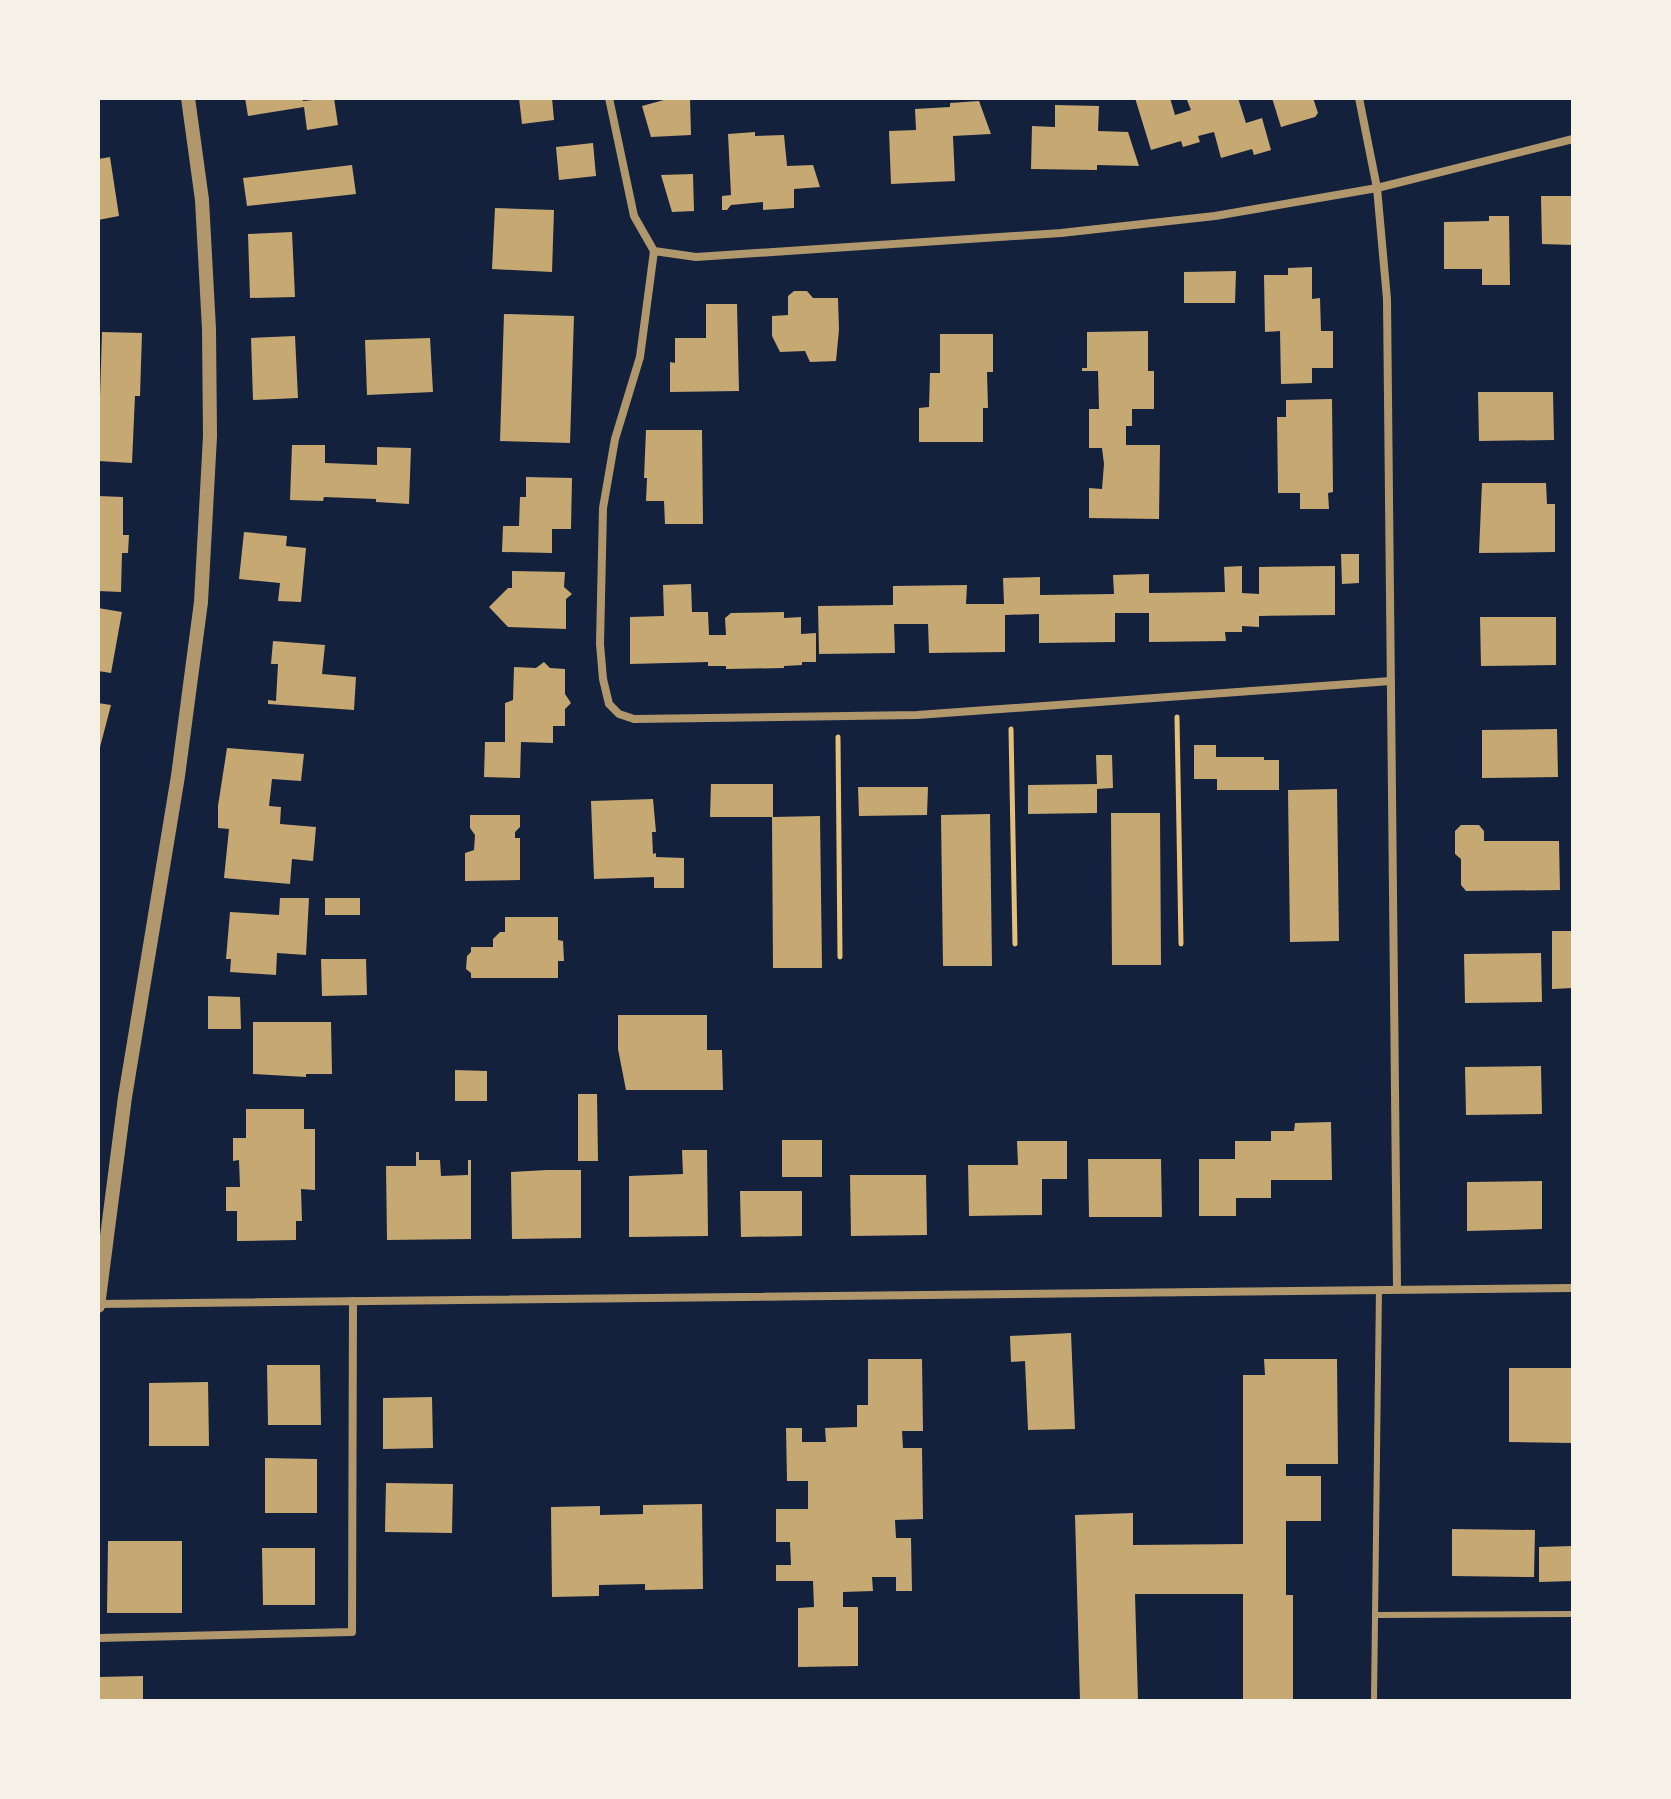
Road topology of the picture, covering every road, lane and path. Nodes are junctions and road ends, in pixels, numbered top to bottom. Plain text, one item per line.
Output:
1 (188, 98) edge
2 (609, 98) edge
3 (1359, 98) edge
4 (1573, 139) edge
5 (1377, 188) junction
6 (654, 251) junction
7 (1391, 681) junction
8 (1177, 696) junction
9 (1010, 708) junction
10 (837, 716) junction
11 (1015, 944) dead end
12 (1181, 944) dead end
13 (840, 957) dead end
14 (1397, 1288) junction
15 (1573, 1288) edge
16 (1379, 1289) junction
17 (353, 1301) junction
18 (98, 1305) edge
19 (1573, 1614) edge
20 (1375, 1615) junction
21 (98, 1638) edge
22 (1374, 1701) edge

1 - 18 street
2 - 6 street
3 - 5 street
4 - 5 street
5 - 6 street
5 - 7 street
6 - 10 street
7 - 8 street
7 - 14 street
8 - 9 street
8 - 12 path
9 - 10 street
9 - 11 path
10 - 13 path
14 - 15 street
14 - 16 street
16 - 17 street
16 - 20 lane
17 - 18 street
17 - 21 street
19 - 20 lane
20 - 22 lane

